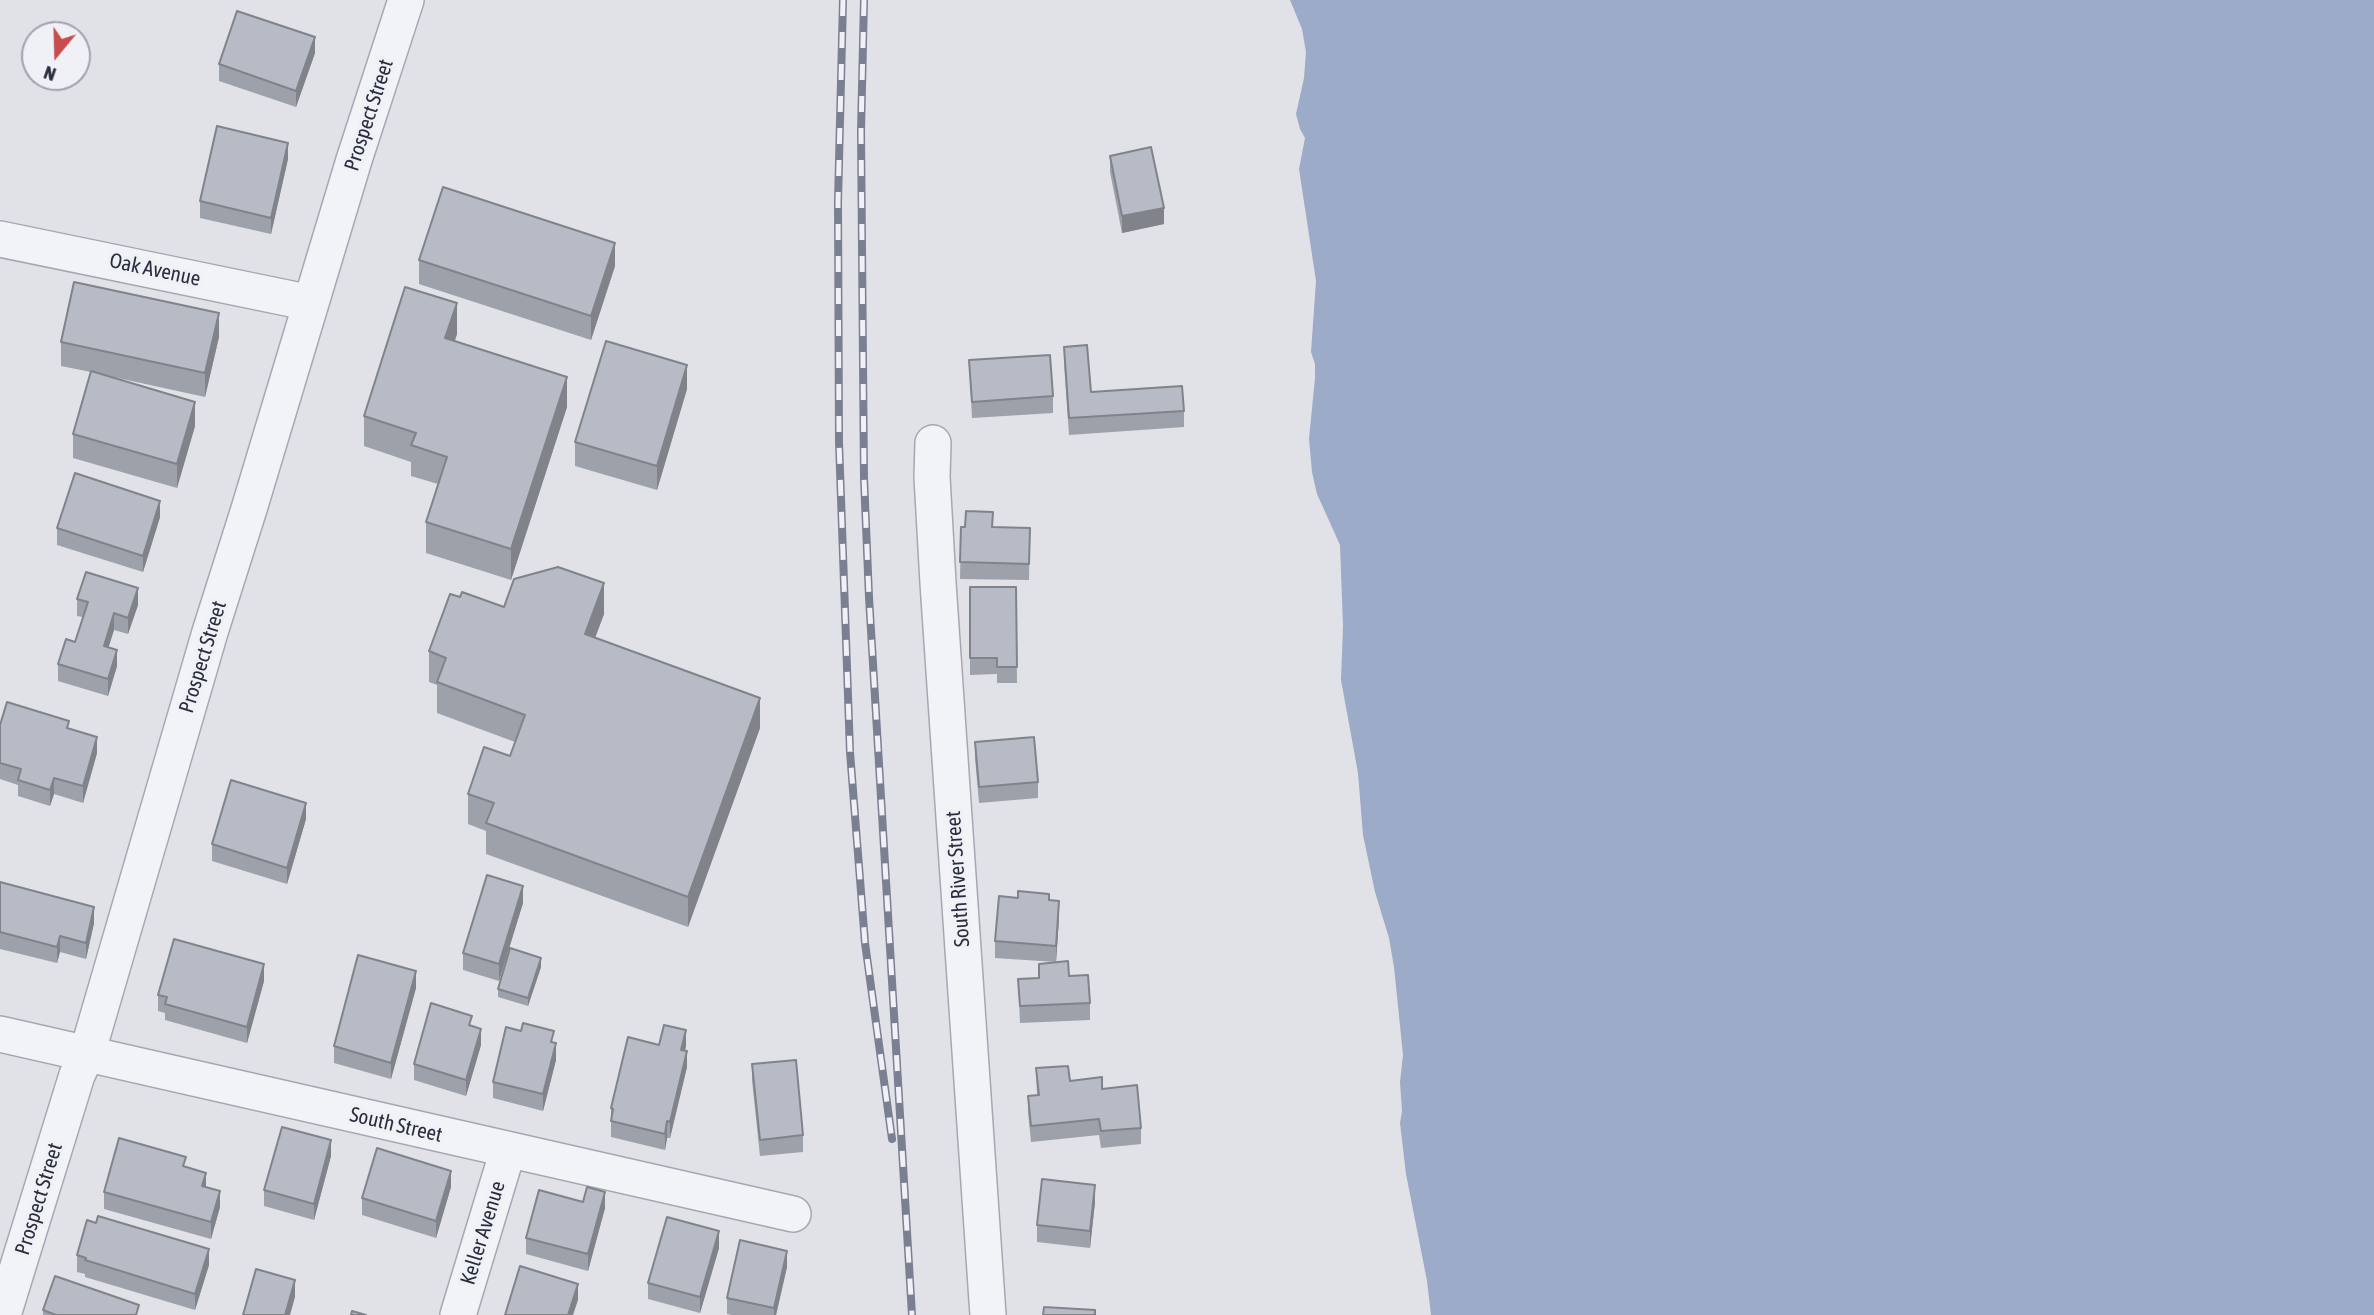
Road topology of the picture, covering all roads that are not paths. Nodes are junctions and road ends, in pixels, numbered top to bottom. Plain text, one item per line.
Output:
1 (406, 0) edge
2 (0, 239) edge
3 (311, 303) junction
4 (933, 443) dead end
5 (0, 1034) edge
6 (87, 1054) junction
7 (508, 1150) junction
8 (793, 1214) dead end
9 (4, 1315) edge
10 (458, 1315) edge
11 (988, 1315) edge

1 - 3 street, Prospect Street
2 - 3 street, Oak Avenue
3 - 6 street, Prospect Street
4 - 11 street, South River Street
5 - 6 street, South Street
6 - 7 street, South Street
6 - 9 street, Prospect Street
7 - 8 street, South Street
7 - 10 street, Keller Avenue

